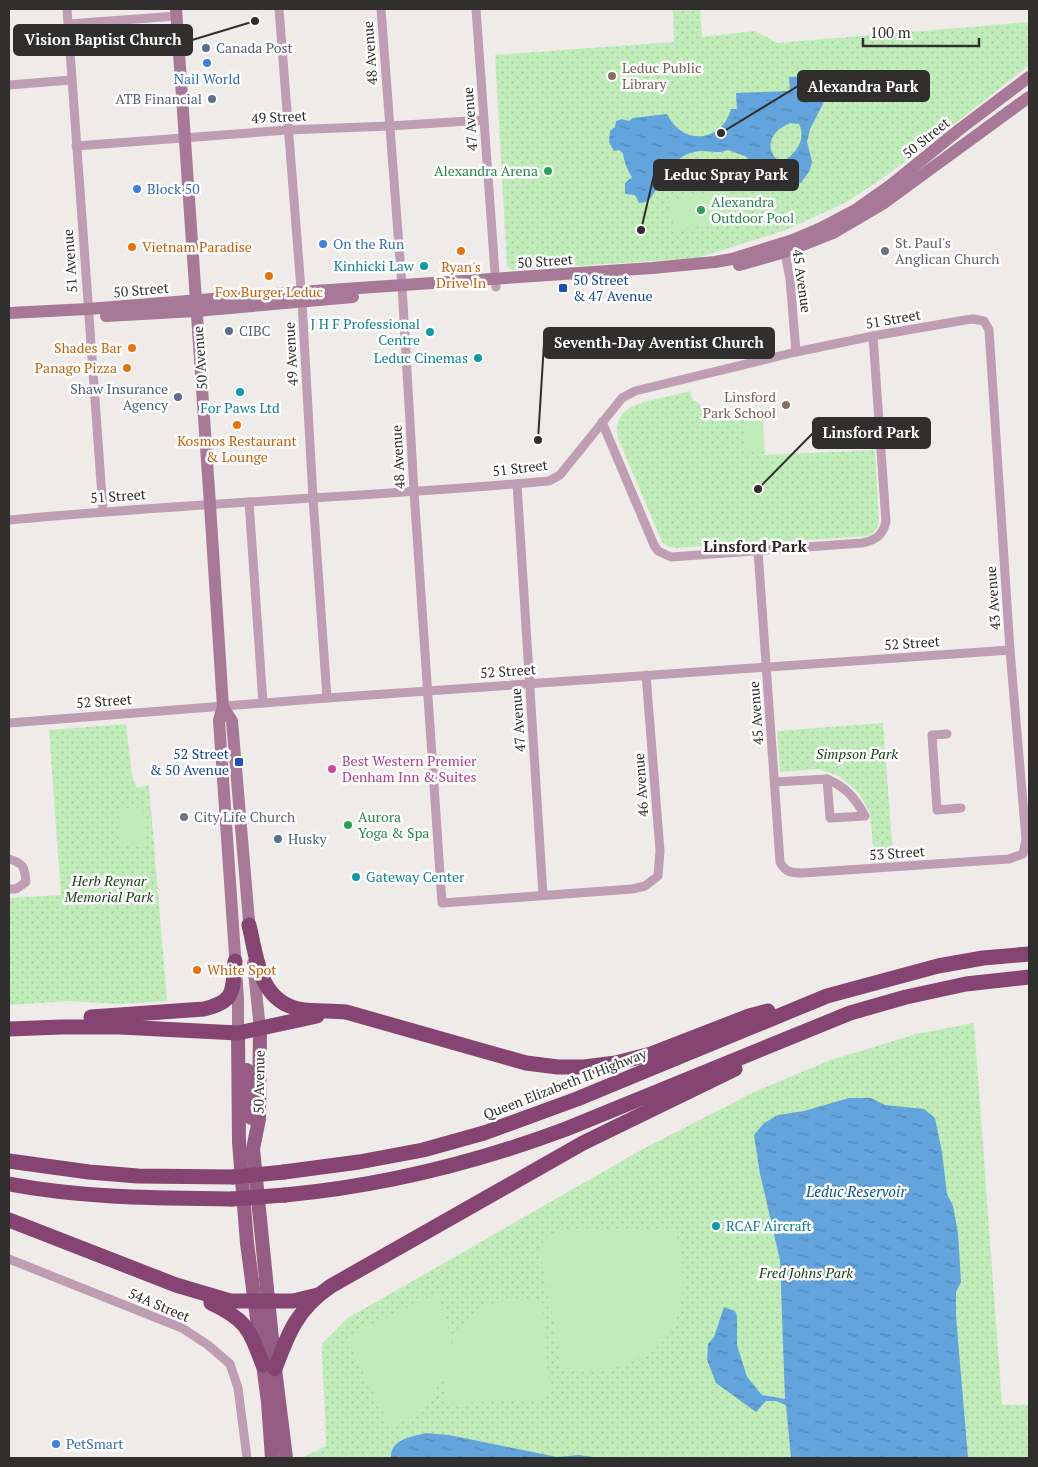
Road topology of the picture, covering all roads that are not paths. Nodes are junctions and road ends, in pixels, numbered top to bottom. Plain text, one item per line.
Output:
1 (67, 9) edge
2 (279, 9) edge
3 (381, 9) edge
4 (476, 9) edge
5 (176, 12) edge
6 (68, 24) junction
7 (1029, 77) edge
8 (71, 80) junction
9 (9, 85) edge
10 (1029, 97) edge
11 (484, 120) junction
12 (389, 126) junction
13 (288, 130) junction
14 (185, 138) junction
15 (76, 146) junction
16 (784, 248) junction
17 (496, 283) junction
18 (402, 290) junction
19 (301, 297) junction
20 (196, 306) junction
21 (88, 313) junction
22 (9, 314) edge
23 (9, 322) edge
24 (987, 326) joint
25 (873, 336) junction
26 (796, 352) junction
27 (602, 422) junction
28 (516, 484) junction
29 (414, 490) junction
30 (313, 498) junction
31 (249, 502) junction
32 (210, 505) junction
33 (103, 511) junction
34 (9, 520) edge
35 (758, 551) junction
36 (1010, 650) junction
37 (766, 666) junction
38 (646, 675) junction
39 (529, 684) junction
40 (428, 691) junction
41 (327, 698) junction
42 (263, 703) junction
43 (222, 707) junction
44 (9, 723) edge
45 (948, 734) dead end
46 (827, 779) junction
47 (775, 782) junction
48 (961, 808) dead end
49 (1009, 859) joint
50 (9, 860) edge
51 (787, 871) joint
52 (9, 889) edge
53 (247, 895) junction
54 (543, 895) junction
55 (230, 897) junction
56 (249, 925) junction
57 (1029, 954) edge
58 (235, 961) junction
59 (1029, 977) edge
60 (826, 996) junction
61 (850, 1013) junction
62 (9, 1023) edge
63 (398, 1027) junction
64 (9, 1029) edge
65 (260, 1029) junction
66 (238, 1033) junction
67 (253, 1148) junction
68 (9, 1161) edge
69 (9, 1184) edge
70 (9, 1220) edge
71 (9, 1259) edge
72 (176, 1286) junction
73 (320, 1294) junction
74 (261, 1302) junction
75 (269, 1367) junction
76 (247, 1458) edge
77 (272, 1458) edge
78 (286, 1458) edge

1 - 6 street, 51 Avenue
2 - 13 street, 49 Avenue
3 - 12 street, 48 Avenue
4 - 11 street, 47 Avenue
5 - 6 street
5 - 14 main road, 50 Avenue
6 - 8 street, 51 Avenue
7 - 16 main road, 50 Street
8 - 9 street
8 - 15 street, 51 Avenue
10 - 16 main road, 50 Street
11 - 12 street, 49 Street
11 - 17 street, 47 Avenue
12 - 13 street, 49 Street
12 - 18 street, 48 Avenue
13 - 14 street, 49 Street
13 - 19 street, 49 Avenue
14 - 15 street, 49 Street
14 - 20 main road, 50 Avenue
15 - 21 street, 51 Avenue
16 - 17 main road, 50 Street
16 - 26 street, 45 Avenue
17 - 18 main road, 50 Street
18 - 19 main road, 50 Street
18 - 29 street, 48 Avenue
19 - 20 main road, 50 Street
19 - 30 street, 49 Avenue
20 - 21 main road, 50 Street
20 - 32 main road, 50 Avenue
21 - 22 main road, 50 Street
21 - 23 main road, 50 Street
21 - 33 street, 51 Avenue
24 - 25 street, 51 Street
24 - 36 street, 43 Avenue
25 - 26 street, 51 Street
25 - 35 street
26 - 27 street, 51 Street
27 - 28 street, 51 Street
27 - 35 street
28 - 29 street, 51 Street
28 - 39 street, 47 Avenue
29 - 30 street, 51 Street
29 - 40 street, 48 Avenue
30 - 31 street, 51 Street
30 - 41 street, 49 Avenue
31 - 32 street, 51 Street
31 - 42 street
32 - 33 street, 51 Street
32 - 43 main road, 50 Avenue
33 - 34 street, 51 Street
35 - 37 street, 45 Avenue
36 - 37 street, 52 Street
36 - 49 street, 43 Avenue
37 - 38 street, 52 Street
37 - 47 street, 45 Avenue
38 - 39 street, 52 Street
38 - 54 street, 46 Avenue
39 - 40 street, 52 Street
39 - 54 street, 47 Avenue
40 - 41 street, 52 Street
40 - 54 street, 48 Avenue
41 - 42 street, 52 Street
42 - 43 street, 52 Street
43 - 44 street, 52 Street
43 - 53 main road, 50 Avenue
43 - 55 main road, 50 Avenue
45 - 48 street
46 - 46 street
46 - 47 street
47 - 51 street, 45 Avenue
49 - 51 street, 53 Street
50 - 52 street
53 - 55 main road
53 - 56 main road, 50 Avenue
55 - 58 main road, 50 Avenue
56 - 63 highway
56 - 65 main road, 50 Avenue
57 - 60 highway, Queen Elizabeth II Highway
58 - 62 highway
58 - 66 main road, 50 Avenue
59 - 61 highway
60 - 63 highway
60 - 68 highway, Queen Elizabeth II Highway, bridge
61 - 69 highway, bridge
61 - 73 highway
63 - 65 highway
64 - 66 highway
65 - 66 highway
65 - 67 main road, 50 Avenue
66 - 67 main road
66 - 74 main road, 50 Avenue
67 - 74 main road, 50 Avenue
70 - 72 highway
71 - 76 street, 54A Street
72 - 74 highway
72 - 75 highway
73 - 74 highway
73 - 75 highway
74 - 75 main road, 50 Avenue
75 - 77 main road, 50 Avenue
75 - 78 main road, 50 Avenue

